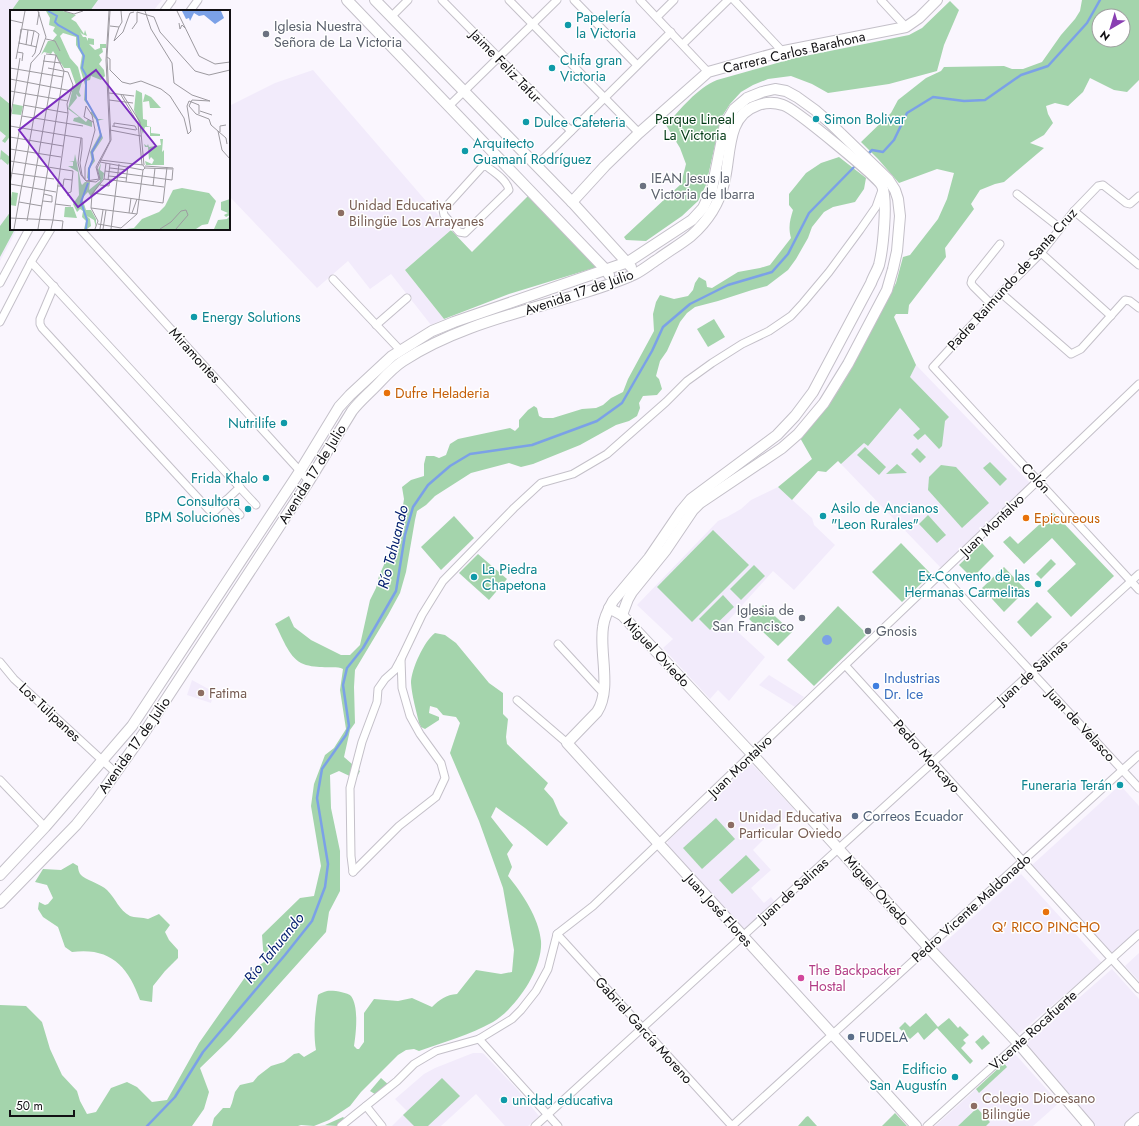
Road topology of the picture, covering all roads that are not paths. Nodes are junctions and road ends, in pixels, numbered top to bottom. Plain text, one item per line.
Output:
1 (172, 0) edge
2 (198, 0) edge
3 (348, 0) edge
4 (375, 0) edge
5 (408, 0) edge
6 (442, 0) edge
7 (509, 0) edge
8 (557, 0) edge
9 (574, 0) edge
10 (640, 0) edge
11 (674, 0) edge
12 (728, 0) edge
13 (734, 0) edge
14 (881, 0) edge
15 (937, 0) edge
16 (165, 10) edge
17 (191, 10) edge
18 (391, 17) junction
19 (657, 17) junction
20 (532, 24) junction
21 (906, 27) junction
22 (671, 32) junction
23 (682, 44) junction
24 (783, 52) junction
25 (498, 57) junction
26 (637, 66) junction
27 (708, 72) junction
28 (463, 92) junction
29 (604, 98) junction
30 (450, 105) junction
31 (571, 131) junction
32 (639, 133) junction
33 (853, 151) junction
34 (537, 165) junction
35 (507, 166) junction
36 (499, 176) junction
37 (884, 183) junction
38 (1017, 194) dead end
39 (1139, 196) edge
40 (572, 202) junction
41 (885, 202) junction
42 (876, 207) junction
43 (1074, 211) junction
44 (1060, 228) junction
45 (28, 230) edge
46 (50, 230) edge
47 (81, 230) edge
48 (1000, 244) dead end
49 (1041, 253) junction
50 (31, 262) junction
51 (628, 262) junction
52 (1139, 265) edge
53 (606, 270) junction
54 (636, 273) junction
55 (333, 279) dead end
56 (0, 283) edge
57 (614, 283) junction
58 (54, 286) junction
59 (1001, 293) junction
60 (407, 298) dead end
61 (990, 304) junction
62 (1139, 308) edge
63 (1111, 316) junction
64 (0, 322) edge
65 (376, 325) junction
66 (400, 350) junction
67 (933, 367) joint
68 (1139, 384) edge
69 (300, 471) junction
70 (309, 481) junction
71 (1038, 481) junction
72 (240, 488) junction
73 (226, 500) junction
74 (256, 505) dead end
75 (240, 515) dead end
76 (941, 574) junction
77 (1139, 574) edge
78 (1131, 581) junction
79 (1139, 590) edge
80 (609, 608) junction
81 (622, 615) junction
82 (558, 644) dead end
83 (402, 659) junction
84 (0, 662) edge
85 (845, 665) junction
86 (1032, 672) junction
87 (604, 694) junction
88 (517, 700) dead end
89 (567, 743) junction
90 (752, 754) junction
91 (1139, 755) edge
92 (103, 760) junction
93 (933, 762) junction
94 (1122, 770) junction
95 (116, 773) junction
96 (0, 780) edge
97 (1139, 788) edge
98 (45, 827) junction
99 (659, 844) junction
100 (839, 848) junction
101 (1022, 861) junction
102 (0, 875) edge
103 (0, 903) edge
104 (557, 934) junction
105 (1139, 934) edge
106 (743, 936) junction
107 (928, 947) junction
108 (1111, 959) junction
109 (1139, 990) edge
110 (642, 1028) junction
111 (833, 1034) junction
112 (479, 1039) junction
113 (1018, 1043) junction
114 (366, 1106) junction
115 (548, 1114) junction
116 (1139, 1118) edge
117 (341, 1126) edge
118 (382, 1126) edge
119 (535, 1126) edge
120 (558, 1126) edge
121 (732, 1126) edge
122 (916, 1126) edge
123 (927, 1126) edge
124 (1089, 1126) edge
125 (1130, 1126) edge

1 - 16 street
2 - 17 street
3 - 30 main road
4 - 18 main road
5 - 18 street
6 - 25 street, Jaime Feliz Tafur
7 - 20 street
8 - 20 street
9 - 26 street
10 - 19 street
11 - 19 street
12 - 23 street
13 - 24 street
14 - 21 street
15 - 21 main road, Carrera Carlos Barahona
18 - 28 main road
19 - 22 street
20 - 25 street
20 - 29 street
21 - 24 main road, Carrera Carlos Barahona
22 - 23 street
22 - 26 street
23 - 27 street
24 - 27 main road, Carrera Carlos Barahona
25 - 28 street
25 - 31 street, Jaime Feliz Tafur
26 - 29 street
27 - 32 main road, Carrera Carlos Barahona
28 - 30 street
28 - 34 main road
29 - 31 street
29 - 32 street
30 - 35 main road
31 - 34 street
32 - 40 main road, Carrera Carlos Barahona
33 - 37 main road, Avenida 17 de Julio
33 - 51 main road, Avenida 17 de Julio
33 - 54 main road, Avenida 17 de Julio
34 - 40 main road
35 - 36 street
35 - 53 main road
36 - 36 street
37 - 41 main road
37 - 42 street
37 - 81 main road, Avenida 17 de Julio
38 - 44 street
39 - 43 street, Padre Raimundo de Santa Cruz
40 - 51 main road
41 - 42 street
41 - 80 main road
42 - 83 street
43 - 44 street, Padre Raimundo de Santa Cruz
43 - 52 street
44 - 49 street, Padre Raimundo de Santa Cruz
45 - 56 street
46 - 50 street
47 - 69 street, Miramontes
48 - 61 street
49 - 59 street, Padre Raimundo de Santa Cruz
49 - 63 street
50 - 58 street
50 - 64 street
51 - 53 main road, Avenida 17 de Julio
51 - 54 main road
53 - 57 main road
53 - 66 main road, Avenida 17 de Julio
54 - 57 main road, Avenida 17 de Julio
55 - 65 street
57 - 70 main road, Avenida 17 de Julio
58 - 72 street
58 - 73 street
59 - 61 street, Padre Raimundo de Santa Cruz
59 - 63 street
60 - 65 street
61 - 67 street, Padre Raimundo de Santa Cruz
62 - 63 street
65 - 66 street
66 - 69 main road, Avenida 17 de Julio
67 - 71 street, Colón
68 - 71 street, Juan Montalvo
69 - 70 street, Miramontes
69 - 92 main road, Avenida 17 de Julio
70 - 95 main road, Avenida 17 de Julio
71 - 76 street, Juan Montalvo
71 - 78 street, Colón
72 - 73 street
72 - 74 street
73 - 75 street
76 - 85 street, Juan Montalvo
76 - 86 street, Juan de Velasco
77 - 78 street, Juan de Salinas
78 - 79 street, Colón
78 - 86 street, Juan de Salinas
80 - 81 main road, Miguel Oviedo
80 - 87 main road
81 - 90 main road, Miguel Oviedo
82 - 87 street
83 - 83 street
84 - 92 street, Los Tulipanes
85 - 90 street, Juan Montalvo
85 - 93 street, Pedro Moncayo
86 - 93 street, Juan de Salinas
86 - 94 street, Juan de Velasco
87 - 89 main road
88 - 89 street, Juan José Flores
89 - 99 main road, Juan José Flores
90 - 99 street, Juan Montalvo
90 - 100 main road, Miguel Oviedo
91 - 94 street, Pedro Vicente Maldonado
92 - 95 street, Los Tulipanes
92 - 98 main road, Avenida 17 de Julio
93 - 100 street, Juan de Salinas
93 - 101 street, Pedro Moncayo
94 - 97 street, Juan de Velasco
94 - 101 street, Pedro Vicente Maldonado
95 - 103 main road, Avenida 17 de Julio
96 - 98 street
98 - 102 main road, Avenida 17 de Julio
99 - 104 street, Juan Montalvo
99 - 106 main road, Juan José Flores
100 - 106 street, Juan de Salinas
100 - 107 main road, Miguel Oviedo
101 - 107 street, Pedro Vicente Maldonado
101 - 108 street, Pedro Moncayo
104 - 110 street, Gabriel García Moreno
104 - 112 street
105 - 108 street, Vicente Rocafuerte
106 - 110 street, Juan de Salinas
106 - 111 main road, Juan José Flores
107 - 111 street, Pedro Vicente Maldonado
107 - 113 main road, Miguel Oviedo
108 - 109 street, Pedro Moncayo
108 - 113 street, Vicente Rocafuerte
110 - 115 street, Juan de Salinas
110 - 121 street, Gabriel García Moreno
111 - 121 street, Pedro Vicente Maldonado
111 - 122 main road, Juan José Flores
112 - 114 street
112 - 115 street
113 - 123 street, Vicente Rocafuerte
113 - 124 main road, Miguel Oviedo
114 - 117 street
114 - 118 street
115 - 119 street, Juan de Salinas
115 - 120 street
116 - 125 main road

